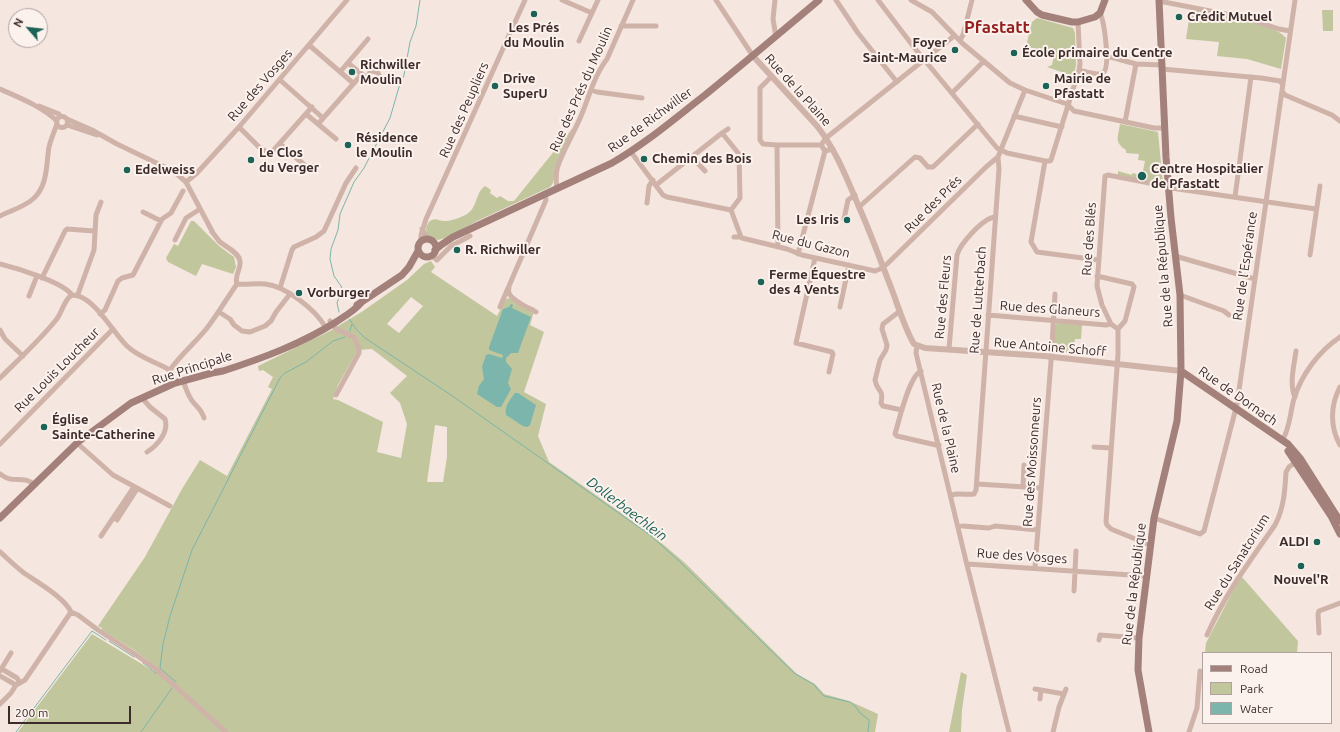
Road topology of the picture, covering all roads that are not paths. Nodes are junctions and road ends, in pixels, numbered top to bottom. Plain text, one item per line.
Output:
1 (347, 0) edge
2 (525, 0) edge
3 (562, 0) edge
4 (598, 0) edge
5 (633, 0) edge
6 (716, 0) edge
7 (775, 0) edge
8 (819, 0) edge
9 (836, 0) edge
10 (878, 0) edge
11 (911, 0) edge
12 (972, 0) edge
13 (1026, 0) edge
14 (1105, 0) edge
15 (1159, 0) edge
16 (1295, 0) edge
17 (592, 13) junction
18 (1100, 13) junction
19 (1078, 22) junction
20 (621, 26) junction
21 (656, 26) dead end
22 (1290, 31) junction
23 (954, 36) junction
24 (776, 37) junction
25 (368, 39) dead end
26 (960, 40) junction
27 (579, 41) dead end
28 (309, 45) junction
29 (753, 56) junction
30 (1107, 56) junction
31 (925, 60) junction
32 (984, 61) junction
33 (348, 63) junction
34 (1136, 64) junction
35 (1162, 67) junction
36 (1079, 70) junction
37 (340, 72) junction
38 (362, 74) junction
39 (368, 76) dead end
40 (772, 76) junction
41 (1251, 77) junction
42 (280, 80) junction
43 (897, 82) junction
44 (353, 83) junction
45 (1282, 85) junction
46 (0, 89) edge
47 (591, 90) junction
48 (1025, 90) junction
49 (1282, 91) junction
50 (952, 93) junction
51 (642, 98) dead end
52 (36, 106) junction
53 (1068, 106) junction
54 (312, 107) junction
55 (306, 114) junction
56 (60, 116) junction
57 (1014, 116) junction
58 (323, 118) junction
59 (68, 119) junction
60 (1340, 121) edge
61 (1125, 122) junction
62 (61, 124) junction
63 (318, 124) junction
64 (978, 124) junction
65 (239, 127) junction
66 (1062, 127) junction
67 (728, 128) dead end
68 (1164, 128) junction
69 (722, 133) junction
70 (106, 138) junction
71 (826, 138) junction
72 (336, 139) dead end
73 (280, 144) junction
74 (777, 145) junction
75 (820, 145) junction
76 (833, 149) junction
77 (1000, 150) junction
78 (825, 151) junction
79 (632, 152) junction
80 (692, 157) junction
81 (998, 157) junction
82 (1045, 161) junction
83 (313, 166) dead end
84 (356, 168) dead end
85 (704, 171) dead end
86 (653, 180) junction
87 (188, 185) junction
88 (656, 185) junction
89 (1320, 186) dead end
90 (1168, 187) junction
91 (557, 188) junction
92 (183, 191) dead end
93 (546, 193) junction
94 (854, 195) junction
95 (1235, 197) junction
96 (101, 202) dead end
97 (1266, 202) junction
98 (647, 203) dead end
99 (859, 207) junction
100 (1316, 209) junction
101 (731, 210) junction
102 (197, 211) junction
103 (143, 212) dead end
104 (0, 216) edge
105 (995, 217) junction
106 (844, 219) dead end
107 (161, 221) junction
108 (94, 232) junction
109 (213, 233) junction
110 (470, 236) dead end
111 (453, 237) junction
112 (734, 237) dead end
113 (740, 237) junction
114 (175, 240) dead end
115 (427, 241) junction
116 (778, 247) junction
117 (418, 250) junction
118 (431, 254) junction
119 (798, 254) junction
120 (1310, 255) dead end
121 (1175, 256) junction
122 (815, 258) junction
123 (1098, 260) junction
124 (0, 264) edge
125 (849, 265) junction
126 (409, 267) junction
127 (883, 267) junction
128 (1097, 276) junction
129 (40, 277) junction
130 (1255, 279) junction
131 (237, 284) junction
132 (509, 286) junction
133 (280, 288) junction
134 (290, 294) junction
135 (1055, 294) dead end
136 (75, 295) junction
137 (1180, 295) junction
138 (28, 296) dead end
139 (500, 307) dead end
140 (840, 307) dead end
141 (900, 311) junction
142 (219, 312) junction
143 (536, 312) dead end
144 (100, 314) junction
145 (988, 315) junction
146 (1229, 315) dead end
147 (1053, 321) junction
148 (1111, 324) junction
149 (328, 325) junction
150 (113, 329) junction
151 (1118, 329) junction
152 (0, 330) edge
153 (1340, 337) edge
154 (917, 345) junction
155 (949, 350) junction
156 (986, 352) junction
157 (1296, 352) dead end
158 (23, 356) junction
159 (1052, 357) junction
160 (1118, 364) junction
161 (170, 370) junction
162 (921, 371) junction
163 (1181, 371) junction
164 (829, 372) dead end
165 (0, 378) edge
166 (183, 381) junction
167 (175, 383) junction
168 (1340, 387) edge
169 (165, 388) junction
170 (336, 396) dead end
171 (1294, 397) junction
172 (142, 398) junction
173 (1236, 408) junction
174 (902, 410) junction
175 (204, 418) dead end
176 (1282, 440) junction
177 (77, 443) junction
178 (0, 444) edge
179 (939, 445) junction
180 (1340, 445) edge
181 (1094, 447) dead end
182 (1111, 448) junction
183 (147, 452) dead end
184 (1298, 460) junction
185 (1024, 465) dead end
186 (0, 474) edge
187 (977, 484) junction
188 (34, 485) junction
189 (1022, 487) junction
190 (136, 488) junction
191 (1041, 488) junction
192 (951, 495) junction
193 (170, 506) dead end
194 (0, 518) edge
195 (1154, 518) junction
196 (117, 520) dead end
197 (1340, 521) edge
198 (962, 526) dead end
199 (1038, 530) junction
200 (1340, 534) edge
201 (101, 536) dead end
202 (1150, 545) junction
203 (1076, 551) dead end
204 (0, 552) edge
205 (967, 564) junction
206 (1035, 568) junction
207 (1075, 571) junction
208 (1146, 576) junction
209 (1074, 591) dead end
210 (1340, 603) edge
211 (71, 612) junction
212 (1319, 633) dead end
213 (1207, 635) dead end
214 (1139, 638) junction
215 (1099, 640) dead end
216 (11, 653) dead end
217 (1, 671) edge
218 (1200, 671) dead end
219 (0, 676) edge
220 (18, 684) junction
221 (1034, 689) dead end
222 (1041, 690) junction
223 (1040, 699) dead end
224 (0, 704) edge
225 (226, 732) edge
226 (1009, 732) edge
227 (1053, 732) edge
228 (1149, 732) edge
229 (1189, 732) edge

1 - 28 street, Rue des Vosges
2 - 115 street, Rue des Peupliers
3 - 17 street
4 - 17 street
5 - 20 street, Rue des Prés du Moulin
6 - 29 street
7 - 24 street
8 - 24 main road, Rue de Richwiller
9 - 43 street
10 - 31 street
11 - 23 street
12 - 26 street
13 - 19 main road
14 - 18 main road
15 - 22 street
15 - 35 main road, Rue de la République
16 - 22 street, Rue de l'Espérance
17 - 27 street
18 - 19 main road
18 - 30 street
19 - 36 street
20 - 21 street
20 - 47 street, Rue des Prés du Moulin
22 - 45 street, Rue de l'Espérance
23 - 26 street
23 - 31 street
24 - 29 main road, Rue de Richwiller
25 - 33 street
26 - 32 street
28 - 37 street
28 - 42 street, Rue des Vosges
29 - 40 street, Rue de la Plaine
29 - 79 main road, Rue de Richwiller
30 - 34 street
30 - 36 street
31 - 43 street
31 - 50 street
32 - 48 street
32 - 50 street
33 - 37 street
33 - 38 street
34 - 35 street
34 - 61 street
35 - 41 street
35 - 68 main road, Rue de la République
36 - 53 street
37 - 44 street
38 - 39 street
38 - 44 street
40 - 71 street, Rue de la Plaine
40 - 74 street
41 - 45 street
41 - 95 street
42 - 54 street
42 - 65 street, Rue des Vosges
43 - 71 street
44 - 58 street
45 - 49 street, Rue de l'Espérance
46 - 52 street
47 - 51 street
47 - 91 street, Rue des Prés du Moulin
48 - 53 street
48 - 57 street, Rue de Lutterbach
49 - 60 street
49 - 97 street, Rue de l'Espérance
50 - 64 street
52 - 56 street
52 - 62 street
53 - 61 street
53 - 66 street
54 - 55 street
54 - 58 street
55 - 63 street
55 - 73 street
56 - 59 street
56 - 62 street
57 - 66 street
57 - 77 street, Rue de Lutterbach
58 - 63 street
59 - 62 street
59 - 70 street
61 - 68 street
62 - 70 street
62 - 104 street
63 - 72 street
64 - 77 street
64 - 99 street
65 - 73 street
65 - 87 street, Rue des Vosges
66 - 82 street
67 - 69 street
68 - 90 main road, Rue de la République
69 - 80 street
69 - 101 street
70 - 87 street
71 - 75 street, Rue de la Plaine
71 - 76 street, Rue de la Plaine
73 - 83 street
74 - 75 street
74 - 116 street
75 - 78 street, Rue de la Plaine
76 - 78 street
76 - 94 street, Rue de la Plaine
77 - 81 street, Rue de Lutterbach
77 - 82 street
78 - 119 street
79 - 86 street
79 - 91 main road, Rue de Richwiller
80 - 85 street
80 - 88 street
81 - 105 street, Rue de Lutterbach
81 - 127 street, Rue des Prés
82 - 123 street
84 - 133 street
86 - 88 street
86 - 98 street
87 - 102 street
87 - 109 street
88 - 101 street
89 - 100 street
90 - 95 street
90 - 121 main road, Rue de la République
90 - 123 street, Rue des Blés
91 - 93 main road, Rue de Richwiller
92 - 107 street
93 - 111 main road, Rue de Richwiller
93 - 132 street
94 - 99 street, Rue de la Plaine
94 - 106 street
95 - 97 street
96 - 108 street
97 - 100 street
97 - 130 street, Rue de l'Espérance
99 - 127 street, Rue de la Plaine
100 - 120 street
101 - 113 street
102 - 109 street
102 - 114 street
103 - 107 street
105 - 145 street, Rue de Lutterbach
105 - 155 street, Rue des Fleurs
107 - 144 street
108 - 129 street
108 - 136 street
109 - 131 street
110 - 118 street
111 - 115 main road, Rue de Richwiller
111 - 118 main road, Rue de Richwiller
112 - 113 street, Rue du Gazon
113 - 116 street, Rue du Gazon
115 - 117 main road
115 - 118 main road
116 - 119 street, Rue du Gazon
117 - 118 main road
117 - 126 main road
118 - 126 main road, Rue de Richwiller
119 - 122 street, Rue du Gazon
121 - 130 street
121 - 137 main road, Rue de la République
122 - 125 street, Rue du Gazon
122 - 164 street
123 - 128 street, Rue des Blés
124 - 129 street
125 - 127 street, Rue du Gazon
125 - 140 street
126 - 149 main road, Rue Principale
127 - 141 street, Rue de la Plaine
128 - 148 street, Rue des Blés
128 - 151 street
129 - 136 street
129 - 138 street
130 - 173 street, Rue de l'Espérance
131 - 133 street
131 - 142 street
132 - 139 street
132 - 143 street
133 - 134 street
134 - 142 street
134 - 149 street
135 - 147 street, Rue des Moissonneurs
136 - 144 street
136 - 158 street
137 - 146 street
137 - 163 main road, Rue de la République
141 - 154 street, Rue de la Plaine
141 - 174 street
142 - 161 street
144 - 150 street
145 - 147 street, Rue des Glaneurs
145 - 156 street, Rue de Lutterbach
147 - 148 street, Rue des Glaneurs
147 - 159 street, Rue des Moissonneurs
148 - 151 street
149 - 166 main road, Rue Principale
149 - 170 street
150 - 161 street
150 - 178 street, Rue Louis Loucheur
151 - 160 street
152 - 158 street
153 - 171 street
154 - 155 street, Rue Antoine Schoff
154 - 162 street, Rue de la Plaine
155 - 156 street, Rue Antoine Schoff
156 - 159 street, Rue Antoine Schoff
156 - 187 street, Rue de Lutterbach
157 - 171 street
158 - 165 street
159 - 160 street, Rue Antoine Schoff
159 - 191 street, Rue des Moissonneurs
160 - 163 street, Rue Antoine Schoff
160 - 182 street
161 - 167 street
161 - 169 street
162 - 174 street
162 - 179 street, Rue de la Plaine
163 - 173 main road, Rue de Dornach
163 - 195 main road, Rue de la République
166 - 167 main road, Rue Principale
166 - 175 street
167 - 169 main road, Rue Principale
168 - 180 street
169 - 172 main road, Rue Principale
171 - 176 street
172 - 177 main road, Rue Principale
172 - 183 street
173 - 176 main road, Rue de Dornach
173 - 195 street, Rue de l'Espérance
174 - 179 street
176 - 184 main road, Rue de Dornach
177 - 188 main road, Rue Principale
177 - 190 street
179 - 192 street, Rue de la Plaine
181 - 182 street
182 - 202 street
184 - 197 main road, Rue de Dornach
184 - 200 main road, Rue de Dornach
184 - 213 street, Rue du Sanatorium
185 - 189 street
186 - 188 street
187 - 189 street
187 - 192 street
188 - 194 main road, Rue Principale
189 - 191 street
190 - 193 street
190 - 196 street
190 - 201 street
191 - 199 street, Rue des Moissonneurs
192 - 205 street, Rue de la Plaine
195 - 202 main road, Rue de la République
198 - 199 street
199 - 206 street, Rue des Moissonneurs
202 - 208 main road, Rue de la République
203 - 207 street, Rue des Vosges
204 - 211 street
205 - 206 street, Rue des Vosges
205 - 226 street, Rue de la Plaine
206 - 207 street, Rue des Vosges
207 - 208 street, Rue des Vosges
207 - 209 street
208 - 214 main road, Rue de la République
210 - 212 street
211 - 220 street
211 - 225 street
214 - 215 street
214 - 228 main road, Rue de la République
216 - 217 street
217 - 220 street
218 - 229 street
219 - 220 street
220 - 224 street
221 - 222 street
222 - 223 street
222 - 227 street

